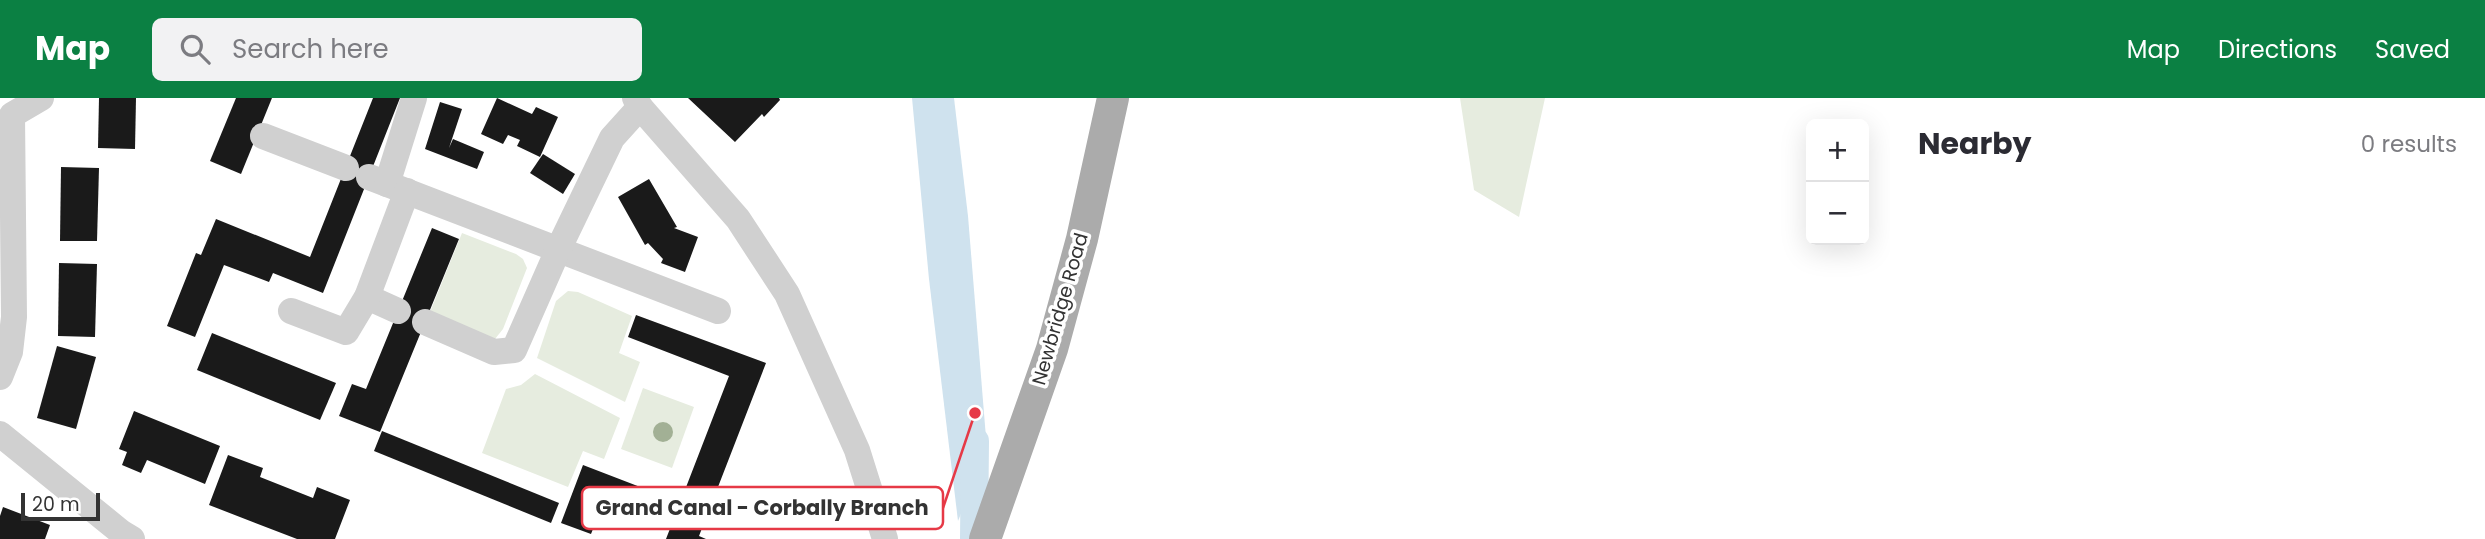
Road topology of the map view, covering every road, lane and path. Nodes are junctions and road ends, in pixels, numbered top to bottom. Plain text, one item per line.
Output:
1 (41, 98) edge
2 (414, 98) edge
3 (1113, 98) edge
4 (637, 103) edge
5 (6, 115) edge
6 (263, 135) dead end
7 (377, 180) junction
8 (558, 250) junction
9 (367, 297) junction
10 (291, 311) dead end
11 (398, 311) dead end
12 (718, 311) dead end
13 (425, 322) dead end
14 (0, 377) edge
15 (0, 434) edge
16 (989, 528) edge
17 (132, 539) edge
18 (885, 539) edge

1 - 5 street
2 - 7 street
3 - 16 main road, Newbridge Road
4 - 8 street
4 - 18 street
5 - 14 street
6 - 7 street
7 - 8 street
7 - 9 street
8 - 12 street
8 - 13 street
9 - 10 street
9 - 11 street
15 - 17 street

